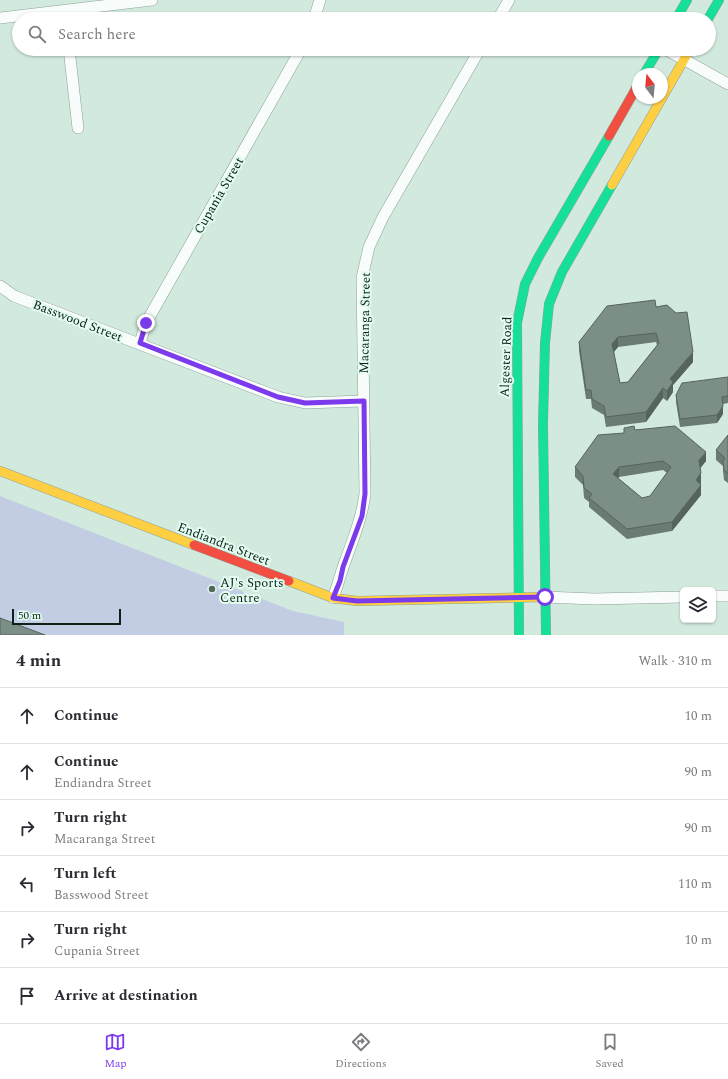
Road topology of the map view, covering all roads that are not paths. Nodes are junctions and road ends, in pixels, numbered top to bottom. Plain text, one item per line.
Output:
1 (152, 0) edge
2 (320, 0) edge
3 (509, 0) edge
4 (687, 0) edge
5 (719, 0) edge
6 (82, 12) edge
7 (316, 12) edge
8 (502, 12) edge
9 (680, 12) edge
10 (712, 12) edge
11 (12, 17) edge
12 (0, 18) edge
13 (70, 56) edge
14 (297, 56) edge
15 (476, 56) edge
16 (655, 56) edge
17 (678, 56) edge
18 (686, 56) edge
19 (684, 59) junction
20 (648, 68) edge
21 (728, 84) edge
22 (668, 87) edge
23 (632, 95) edge
24 (659, 104) edge
25 (78, 128) dead end
26 (0, 286) edge
27 (140, 343) junction
28 (364, 401) junction
29 (0, 471) edge
30 (716, 596) edge
31 (728, 596) edge
32 (545, 597) junction
33 (680, 597) edge
34 (333, 598) junction
35 (519, 598) junction
36 (519, 635) edge
37 (546, 635) edge

1 - 6 street
2 - 7 street
3 - 8 street
4 - 9 main road
5 - 10 main road
11 - 12 street
13 - 25 street
14 - 27 street, Cupania Street
15 - 28 street, Macaranga Street
16 - 20 main road
17 - 19 street
18 - 19 main road
19 - 21 street
19 - 22 main road
23 - 35 main road, Algester Road
24 - 32 main road
26 - 27 street, Basswood Street
27 - 28 street, Basswood Street
28 - 34 street, Macaranga Street
29 - 34 main road, Endiandra Street
30 - 31 street
32 - 33 street
32 - 35 main road, Endiandra Street
32 - 37 main road
34 - 35 main road, Endiandra Street
35 - 36 main road, Algester Road

